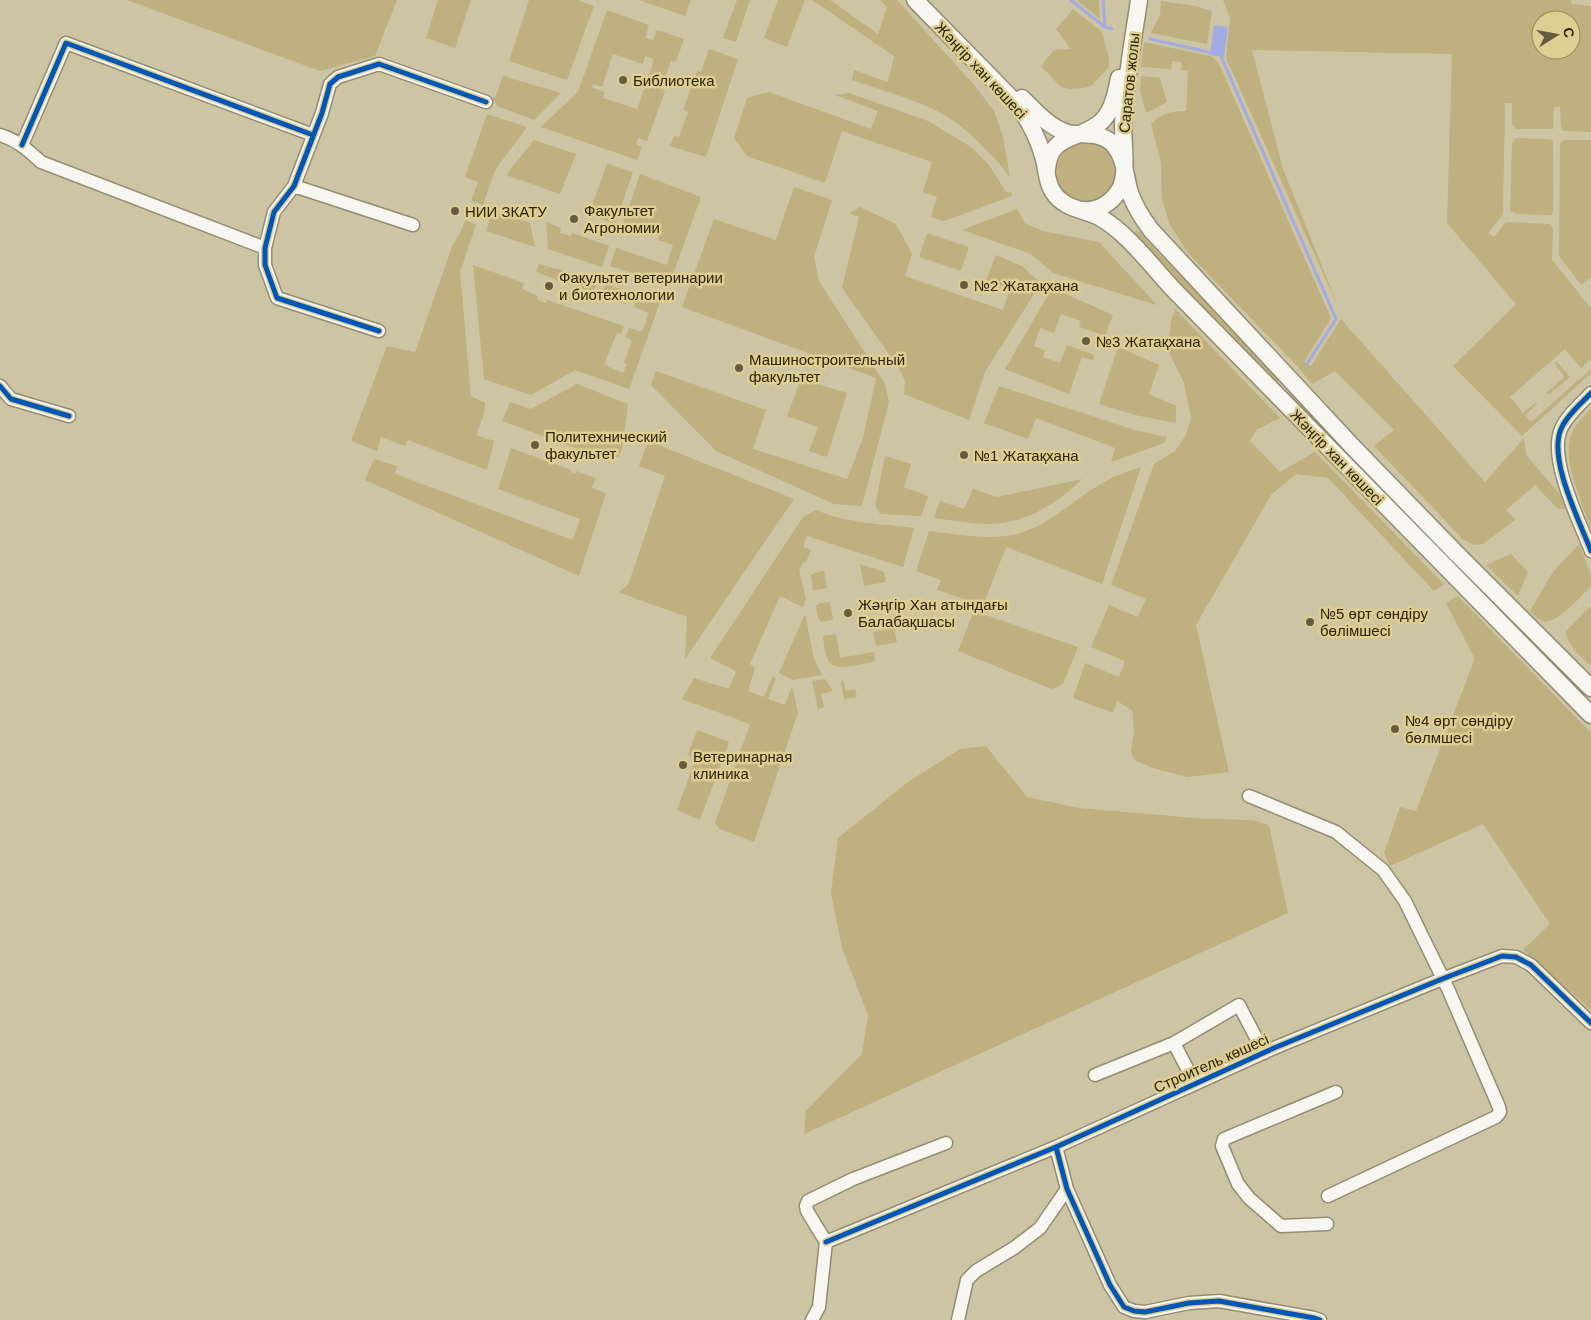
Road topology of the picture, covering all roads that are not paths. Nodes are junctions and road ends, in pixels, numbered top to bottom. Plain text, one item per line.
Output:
1 (915, 0) edge
2 (926, 0) edge
3 (1130, 0) edge
4 (1139, 0) edge
5 (486, 102) dead end
6 (1078, 134) junction
7 (0, 135) edge
8 (313, 135) junction
9 (22, 145) junction
10 (1124, 166) junction
11 (1047, 175) junction
12 (294, 186) junction
13 (1077, 209) junction
14 (413, 225) dead end
15 (265, 248) junction
16 (379, 331) dead end
17 (0, 386) edge
18 (1591, 393) edge
19 (69, 416) dead end
20 (1591, 550) edge
21 (1591, 688) edge
22 (1591, 714) edge
23 (1249, 796) dead end
24 (1442, 979) junction
25 (1591, 1023) edge
26 (1174, 1043) junction
27 (1264, 1053) junction
28 (1095, 1075) dead end
29 (1195, 1084) junction
30 (1336, 1092) dead end
31 (946, 1143) dead end
32 (1056, 1147) junction
33 (1067, 1189) junction
34 (1328, 1196) dead end
35 (1327, 1224) dead end
36 (826, 1242) junction
37 (812, 1320) edge
38 (958, 1320) edge
39 (1320, 1320) edge

1 - 11 main road, Жәңгір хан көшесі
2 - 6 main road, Жәңгір хан көшесі
3 - 6 main road, Саратов жолы
4 - 10 main road, Саратов жолы
5 - 8 street
6 - 10 main road, Жәңгір хан көшесі
6 - 11 main road
7 - 9 street
8 - 9 street
8 - 12 street
9 - 15 street
10 - 13 main road
10 - 21 main road, Жәңгір хан көшесі
11 - 13 main road, Жәңгір хан көшесі
12 - 14 street
12 - 15 street
13 - 22 main road, Жәңгір хан көшесі
15 - 16 street
17 - 19 street
18 - 20 street
23 - 24 street
24 - 25 street, Строитель көшесі
24 - 27 street, Строитель көшесі
24 - 34 street
26 - 27 street
26 - 28 street
26 - 29 street
27 - 29 street, Строитель көшесі
29 - 32 street, Строитель көшесі
30 - 35 street
31 - 36 street
32 - 33 street
32 - 36 street, Строитель көшесі
33 - 38 street
33 - 39 street
36 - 37 street

